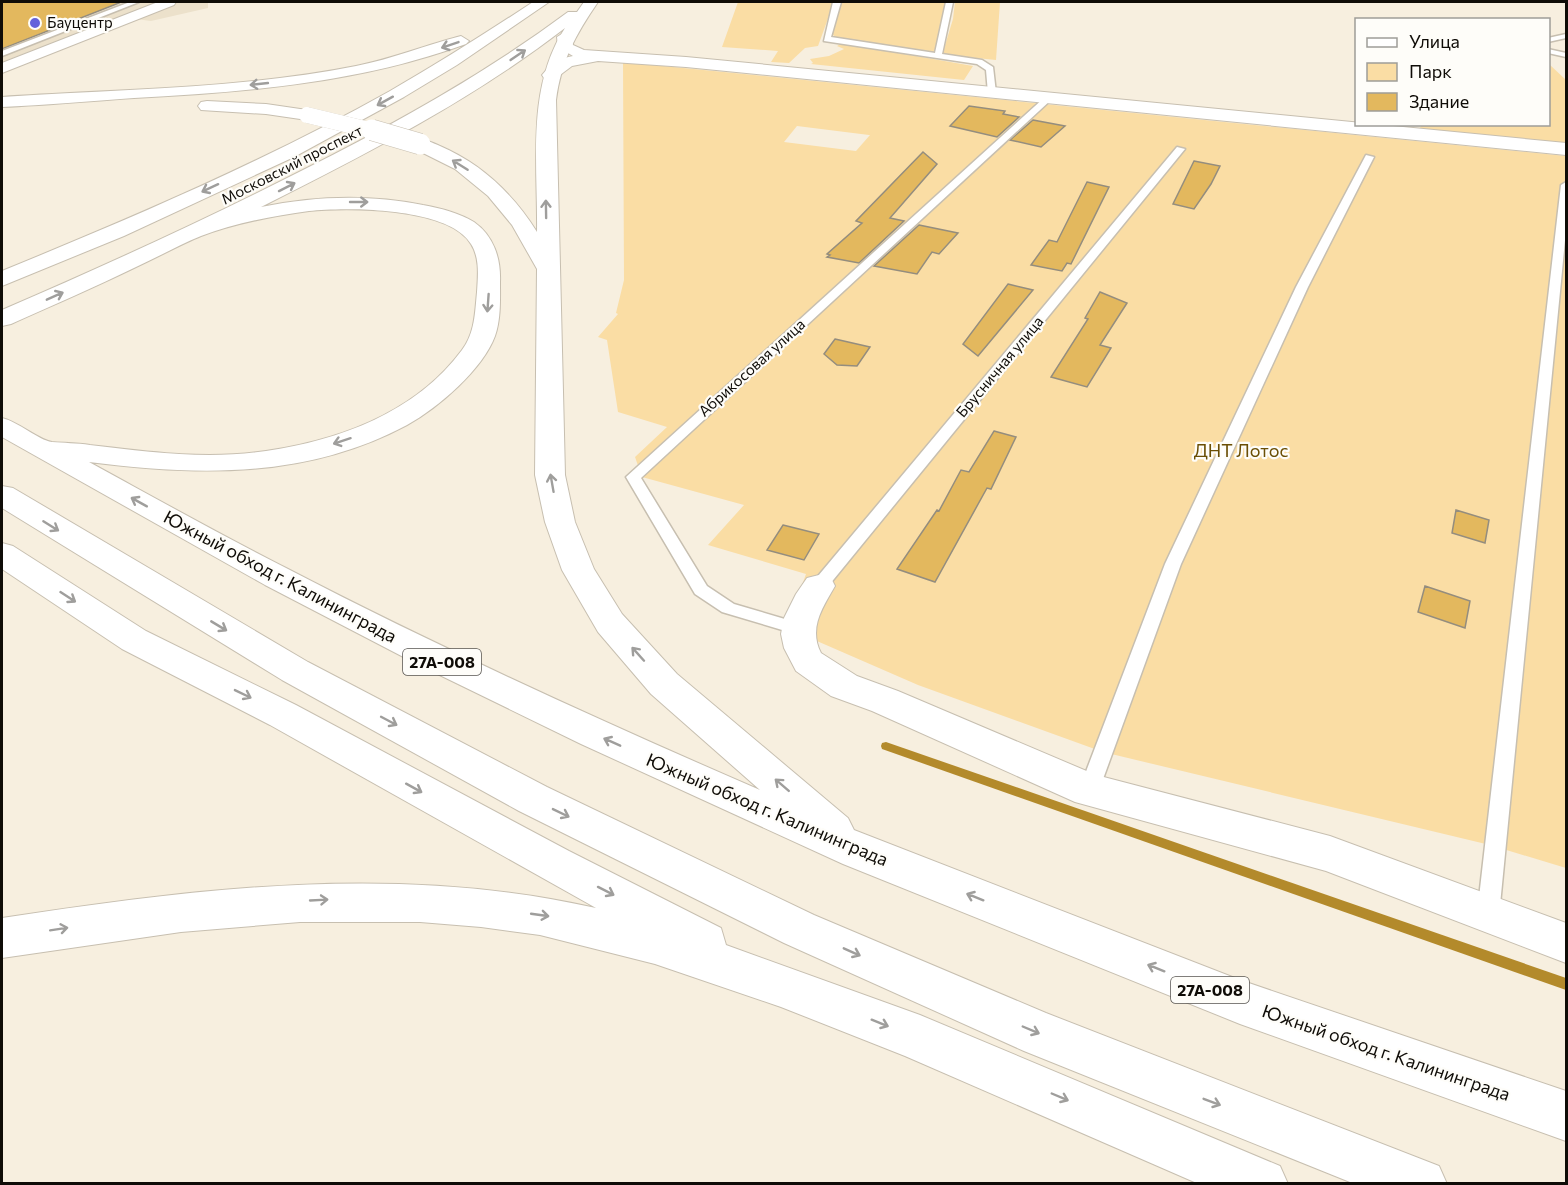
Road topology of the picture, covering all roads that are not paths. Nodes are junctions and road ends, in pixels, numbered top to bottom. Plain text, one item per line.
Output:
1 (135, 2) edge
2 (169, 2) edge
3 (541, 2) edge
4 (566, 2) edge
5 (590, 2) edge
6 (837, 2) edge
7 (950, 2) edge
8 (1566, 36) edge
9 (565, 37) junction
10 (1550, 40) edge
11 (1550, 51) edge
12 (2, 54) edge
13 (1566, 55) edge
14 (598, 56) junction
15 (938, 56) junction
16 (2, 68) edge
17 (550, 75) junction
18 (992, 93) junction
19 (1048, 99) junction
20 (2, 102) edge
21 (2, 112) edge
22 (1355, 124) edge
23 (1376, 126) edge
24 (1412, 129) edge
25 (1180, 149) dead end
26 (1566, 149) edge
27 (1369, 157) dead end
28 (1566, 185) edge
29 (196, 231) junction
30 (548, 268) junction
31 (2, 279) edge
32 (2, 300) edge
33 (2, 320) edge
34 (2, 426) edge
35 (39, 447) junction
36 (2, 495) edge
37 (2, 554) edge
38 (819, 586) joint
39 (799, 629) junction
40 (1089, 790) junction
41 (858, 850) junction
42 (1488, 915) junction
43 (2, 938) edge
44 (1566, 942) edge
45 (787, 985) junction
46 (1566, 1116) edge
47 (1262, 1184) edge
48 (1421, 1184) edge

1 - 12 lane
2 - 16 main road
3 -> 20 main road
3 -> 31 main road, Московский проспект
4 - 32 main road, Московский проспект
5 - 9 main road
29 -> 5 main road
6 - 15 lane
7 - 15 lane
8 - 10 lane
9 - 14 main road
9 - 17 main road
11 - 13 lane
14 - 17 main road
14 - 18 main road
15 - 18 lane
30 -> 17 main road
18 - 19 main road
19 - 22 main road
19 - 39 lane, Абрикосовая улица
30 -> 21 main road, bridge
23 - 24 main road
24 - 26 main road
25 - 38 lane, Брусничная улица
27 - 40 lane
28 - 42 lane
33 -> 29 main road
29 -> 35 main road
41 -> 30 main road
34 - 35 main road, Южный обход г. Калининграда / 27А-008
41 -> 35 main road, Южный обход г. Калининграда / 27А-008
36 -> 48 main road
37 -> 45 main road
38 - 39 main road
39 - 40 main road
40 - 42 main road
46 -> 41 main road, Южный обход г. Калининграда / 27А-008
42 - 44 main road
43 -> 45 main road
45 -> 47 main road

